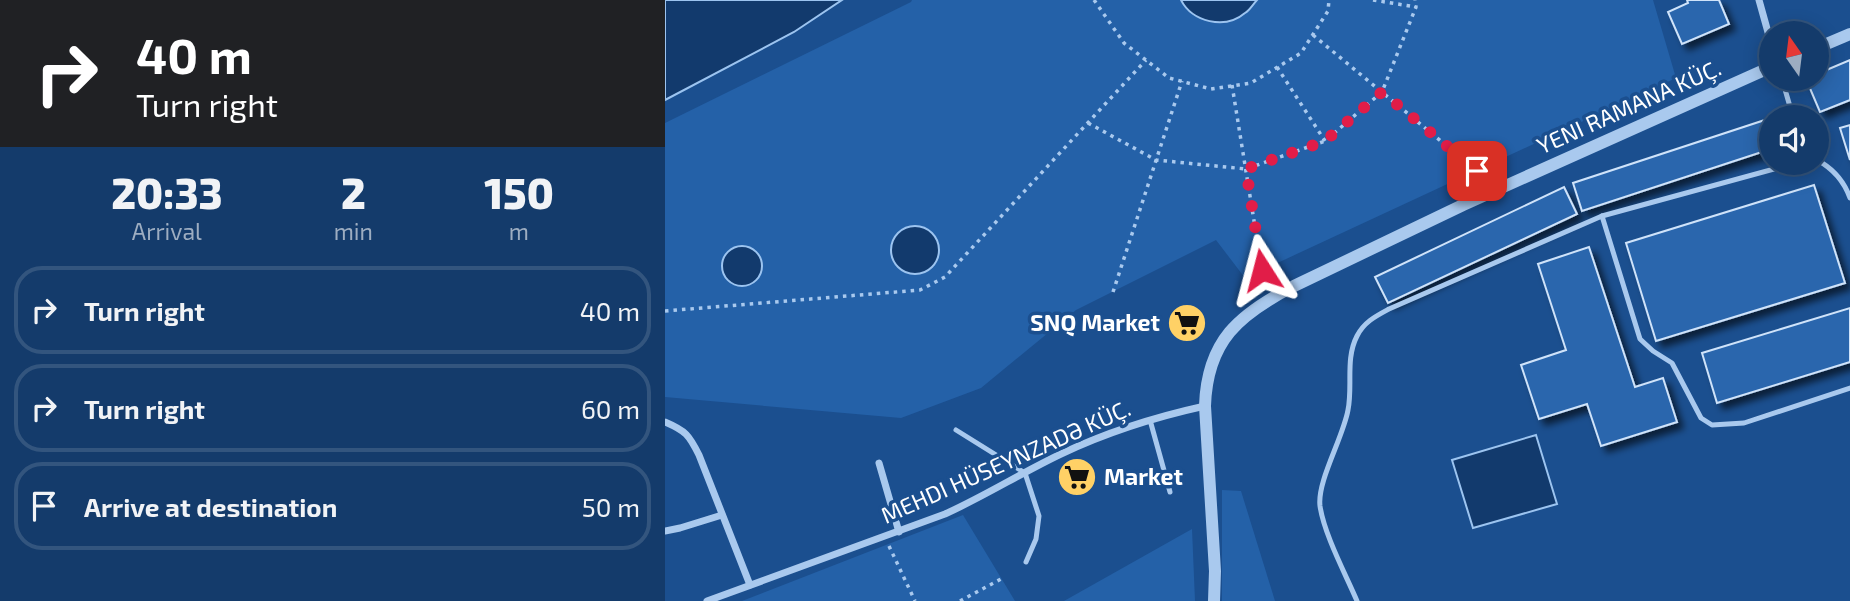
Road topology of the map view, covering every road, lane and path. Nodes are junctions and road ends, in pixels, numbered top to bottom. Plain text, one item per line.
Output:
1 (1094, 0) edge
2 (1329, 0) edge
3 (1373, 0) edge
4 (1415, 0) edge
5 (1759, 0) edge
6 (1416, 8) junction
7 (1765, 21) edge
8 (1850, 34) edge
9 (1313, 35) junction
10 (1829, 43) edge
11 (1146, 60) junction
12 (1277, 67) junction
13 (1759, 71) edge
14 (1182, 81) junction
15 (1233, 85) junction
16 (1382, 92) junction
17 (1088, 123) junction
18 (1325, 141) junction
19 (1156, 160) junction
20 (1829, 166) edge
21 (1246, 169) junction
22 (1477, 171) dead end
23 (1759, 173) edge
24 (1850, 198) edge
25 (1601, 216) junction
26 (1262, 270) dead end
27 (1112, 292) dead end
28 (665, 312) edge
29 (1850, 388) edge
30 (1205, 406) junction
31 (1150, 420) junction
32 (665, 422) edge
33 (956, 430) dead end
34 (879, 463) dead end
35 (1025, 473) junction
36 (1170, 492) dead end
37 (722, 515) junction
38 (665, 531) edge
39 (899, 532) junction
40 (888, 544) dead end
41 (1026, 562) dead end
42 (1001, 579) dead end
43 (750, 585) junction
44 (707, 601) edge
45 (915, 601) edge
46 (960, 601) edge
47 (1214, 601) edge
48 (1357, 601) edge

1 - 11 path
2 - 9 path
3 - 6 path
4 - 6 path
5 - 7 street
6 - 16 path
8 - 10 street
9 - 12 path
9 - 16 path
11 - 14 path
11 - 17 path
12 - 15 path
12 - 18 path
13 - 30 street, YENI RAMANA KÜÇ.
14 - 15 path
14 - 19 path
15 - 21 path
16 - 18 path
16 - 22 path
17 - 19 path
17 - 28 path
18 - 21 path
19 - 21 path
19 - 27 path
20 - 24 lane
21 - 26 path
23 - 25 lane
25 - 29 lane
25 - 48 lane
30 - 31 street, MEHDI HÜSEYNZADƏ KÜÇ.
30 - 47 street, YENI RAMANA KÜÇ.
31 - 35 street, MEHDI HÜSEYNZADƏ KÜÇ.
31 - 36 lane
32 - 37 street
33 - 35 lane
34 - 39 street
35 - 39 street, MEHDI HÜSEYNZADƏ KÜÇ.
35 - 41 lane
37 - 38 street
37 - 43 street
39 - 43 street, MEHDI HÜSEYNZADƏ KÜÇ.
40 - 45 path
42 - 46 path
43 - 44 street, MEHDI HÜSEYNZADƏ KÜÇ.

